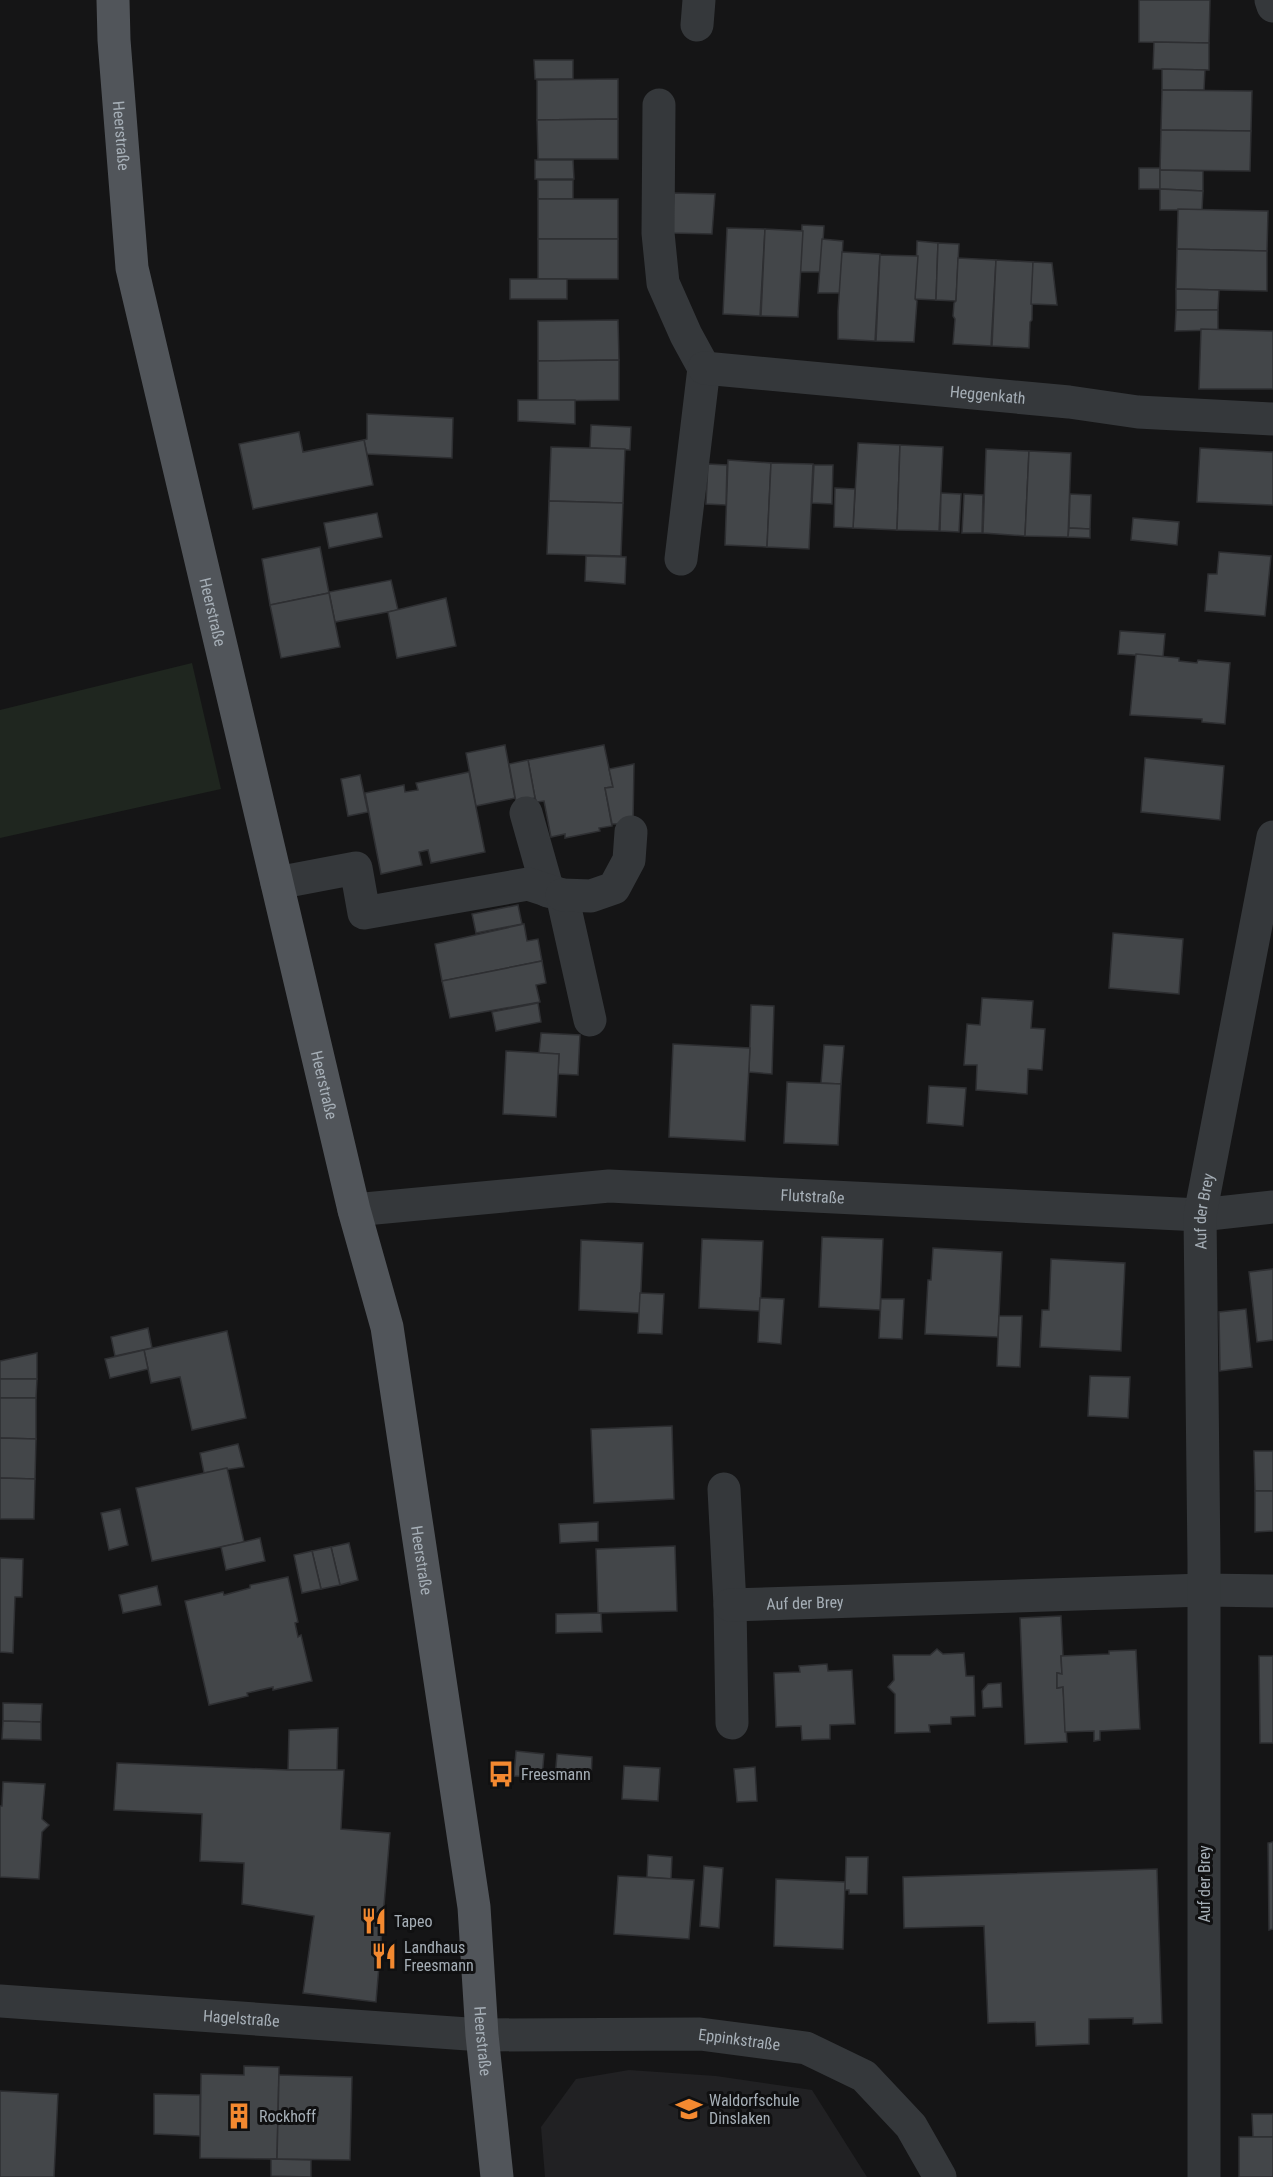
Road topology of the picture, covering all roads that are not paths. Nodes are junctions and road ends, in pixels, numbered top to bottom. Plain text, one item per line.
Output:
1 (113, 0) edge
2 (1271, 0) edge
3 (1273, 6) edge
4 (659, 105) dead end
5 (704, 368) junction
6 (1273, 419) edge
7 (681, 559) dead end
8 (526, 813) dead end
9 (631, 832) dead end
10 (1273, 837) edge
11 (277, 883) junction
12 (555, 893) junction
13 (590, 1020) dead end
14 (1273, 1207) edge
15 (354, 1210) junction
16 (1200, 1215) junction
17 (724, 1489) dead end
18 (1204, 1590) junction
19 (1273, 1591) edge
20 (730, 1605) junction
21 (732, 1723) dead end
22 (0, 2001) edge
23 (482, 2035) junction
24 (498, 2177) edge
25 (940, 2177) edge
26 (1204, 2177) edge

1 - 11 main road, Heerstraße
2 - 3 street
4 - 5 street
5 - 6 street, Heggenkath
5 - 7 street
8 - 12 street
9 - 12 street
10 - 16 street, Auf der Brey
11 - 12 street
11 - 15 main road, Heerstraße
12 - 13 street
14 - 16 street, Flutstraße
15 - 16 street, Flutstraße
15 - 23 main road, Heerstraße
16 - 18 street, Auf der Brey
17 - 20 street
18 - 19 street
18 - 20 street, Auf der Brey
18 - 26 street, Auf der Brey
20 - 21 street
22 - 23 street, Hagelstraße
23 - 24 main road, Heerstraße
23 - 25 street, Eppinkstraße

